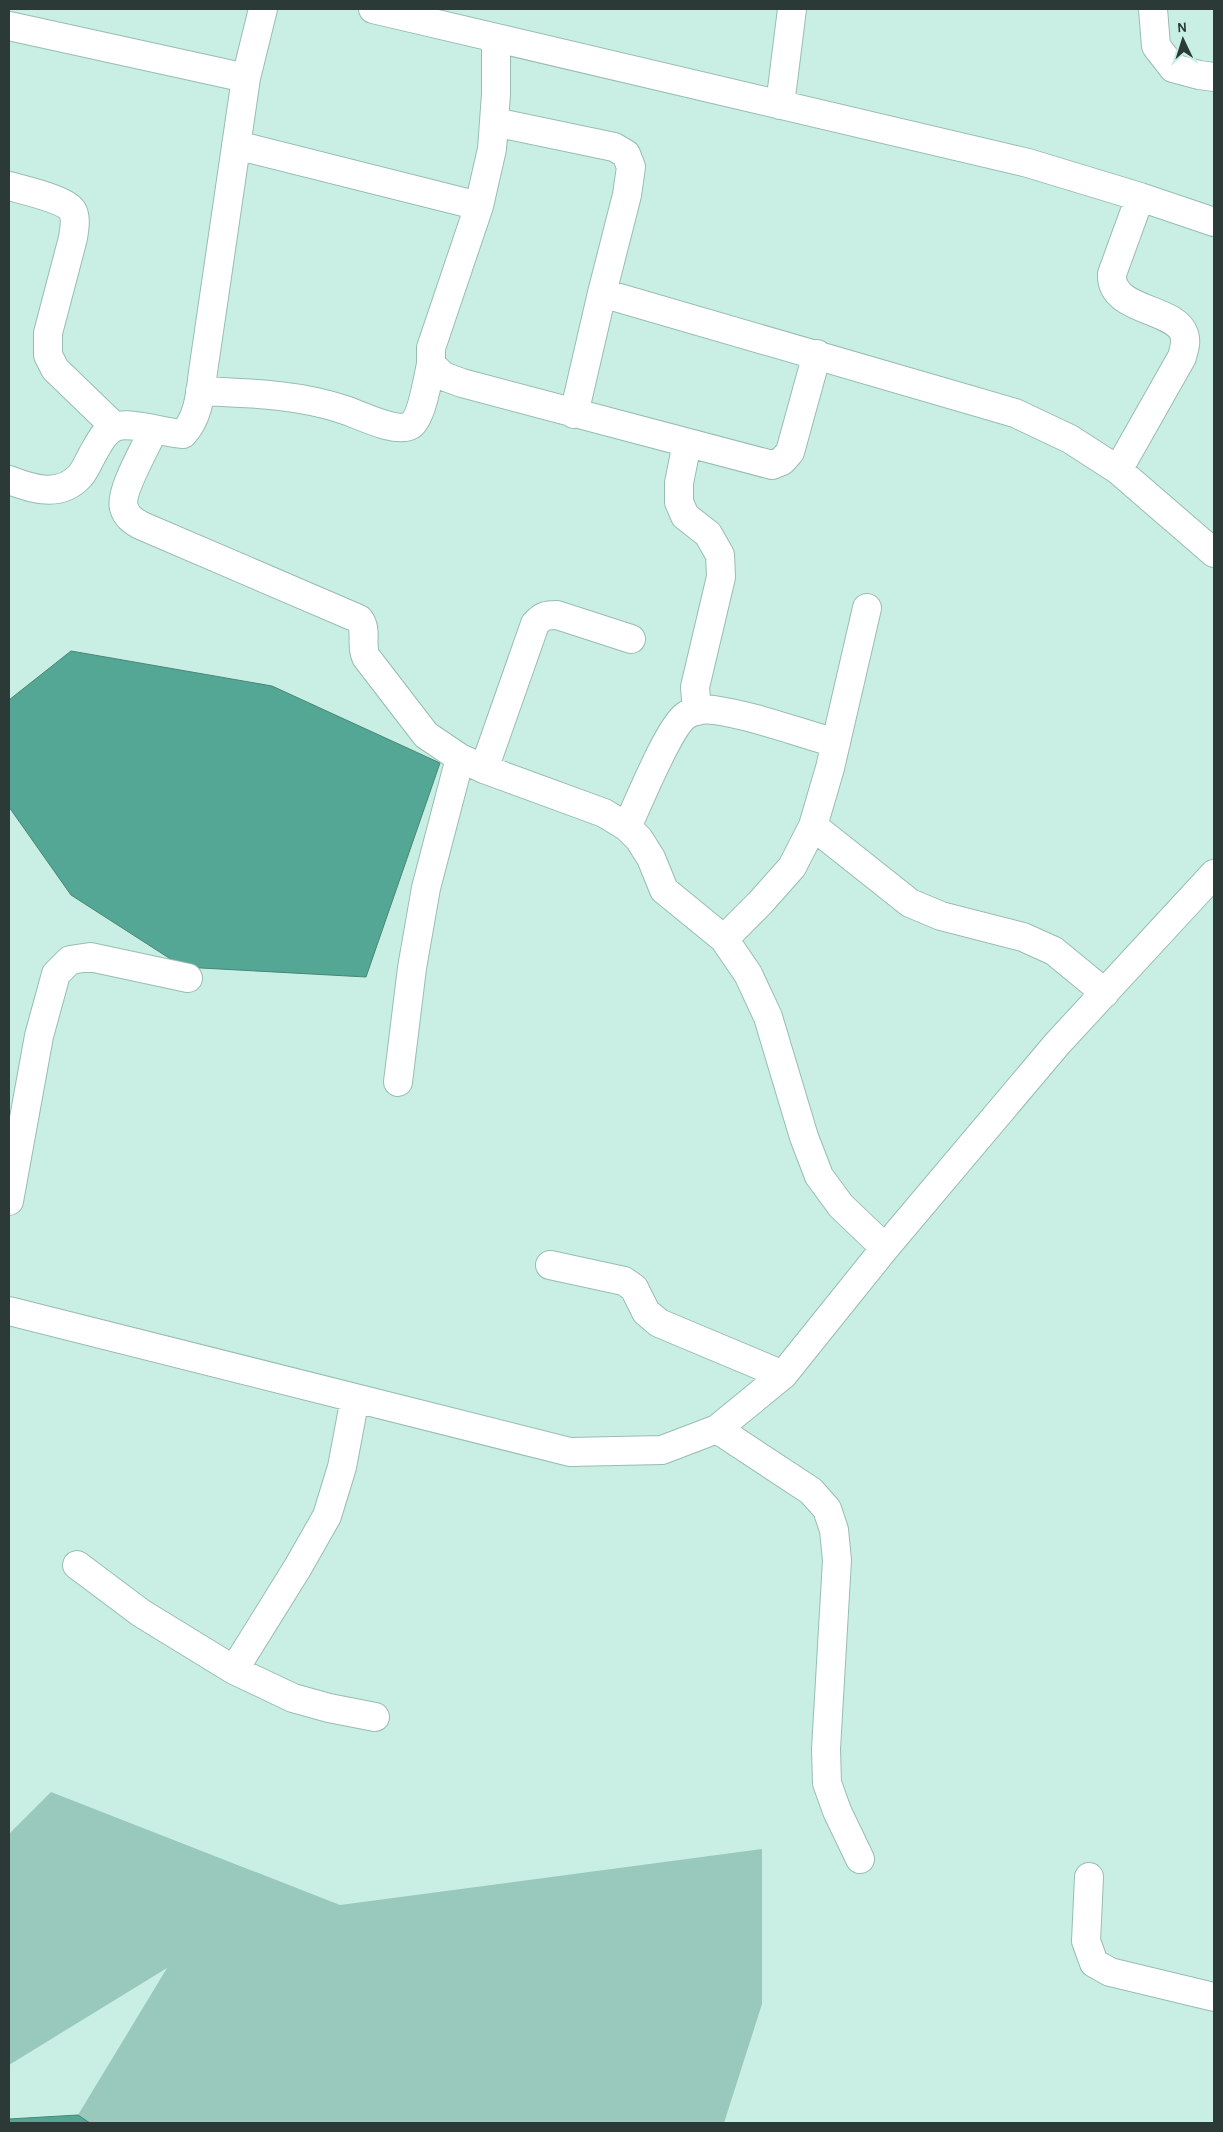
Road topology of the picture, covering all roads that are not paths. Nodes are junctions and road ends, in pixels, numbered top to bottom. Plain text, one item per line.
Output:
1 (263, 9) edge
2 (373, 9) edge
3 (792, 9) edge
4 (1153, 9) edge
5 (443, 17) edge
6 (9, 26) edge
7 (496, 38) junction
8 (1214, 77) edge
9 (246, 78) junction
10 (780, 105) junction
11 (494, 122) junction
12 (236, 145) junction
13 (9, 186) edge
14 (1140, 197) junction
15 (479, 206) junction
16 (1214, 222) edge
17 (602, 292) junction
18 (817, 354) junction
19 (431, 364) junction
20 (200, 390) junction
21 (574, 414) junction
22 (115, 427) junction
23 (153, 430) junction
24 (687, 443) junction
25 (1118, 470) junction
26 (9, 480) edge
27 (1214, 553) edge
28 (867, 608) dead end
29 (631, 639) dead end
30 (697, 711) junction
31 (836, 743) junction
32 (460, 758) junction
33 (484, 769) junction
34 (813, 826) junction
35 (627, 827) junction
36 (1214, 874) edge
37 (724, 939) junction
38 (188, 978) dead end
39 (1105, 993) junction
40 (398, 1082) dead end
41 (9, 1201) edge
42 (885, 1248) junction
43 (550, 1265) dead end
44 (9, 1311) edge
45 (783, 1375) junction
46 (354, 1398) junction
47 (717, 1429) junction
48 (77, 1565) dead end
49 (234, 1670) junction
50 (375, 1717) dead end
51 (860, 1859) dead end
52 (1089, 1877) dead end
53 (1214, 1997) edge

1 - 9 street
2 - 5 street
3 - 10 street
4 - 8 street
5 - 7 street
6 - 9 street
7 - 10 street
7 - 11 street
9 - 12 street
10 - 14 street
11 - 15 street
11 - 17 street
12 - 15 street
12 - 20 street
13 - 22 street
14 - 16 street
14 - 25 street
15 - 19 street
17 - 18 street
17 - 21 street
18 - 24 street
18 - 25 street
19 - 20 street
19 - 21 street
20 - 23 street
21 - 24 street
22 - 23 street
22 - 26 street
23 - 32 street
24 - 30 street
25 - 27 street
28 - 31 street
29 - 33 street
30 - 31 street
30 - 35 street
31 - 34 street
32 - 33 street
32 - 40 street
33 - 35 street
34 - 37 street
34 - 39 street
35 - 37 street
36 - 39 street
37 - 42 street
38 - 41 street
39 - 42 street
42 - 45 street
43 - 45 street
44 - 46 street
45 - 47 street
46 - 47 street
46 - 49 street
47 - 51 street
48 - 49 street
49 - 50 street
52 - 53 street

